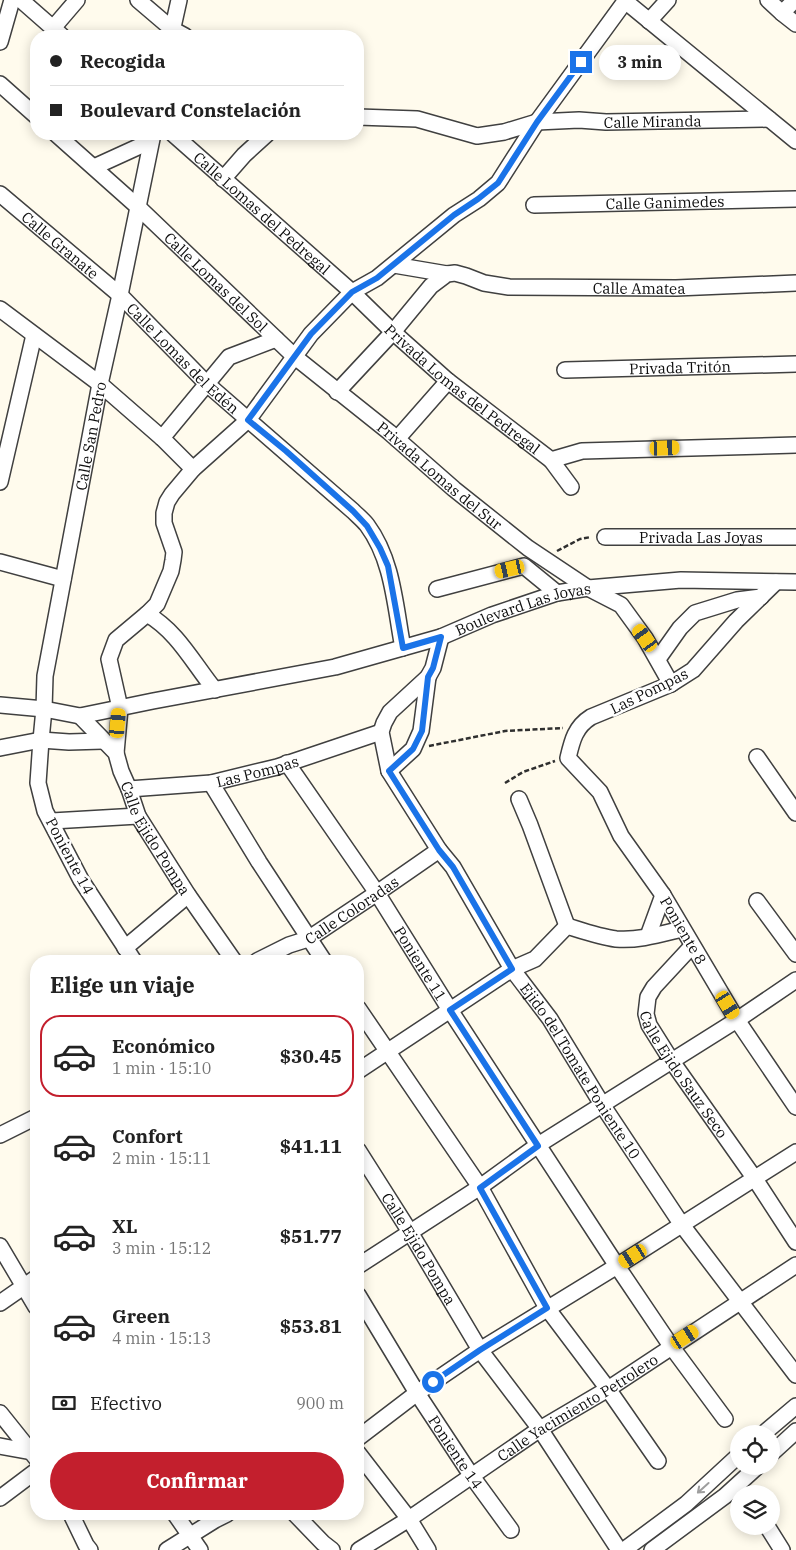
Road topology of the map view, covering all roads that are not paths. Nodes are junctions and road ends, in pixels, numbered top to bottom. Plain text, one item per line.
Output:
1 (12, 0) edge
2 (21, 0) edge
3 (77, 0) edge
4 (138, 0) edge
5 (179, 0) edge
6 (668, 0) edge
7 (768, 0) edge
8 (794, 0) edge
9 (625, 1) edge
10 (782, 13) junction
11 (649, 21) junction
12 (796, 24) edge
13 (55, 30) edge
14 (58, 30) edge
15 (172, 30) edge
16 (176, 30) edge
17 (0, 42) edge
18 (0, 84) edge
19 (30, 111) edge
20 (364, 117) edge
21 (769, 119) junction
22 (537, 122) junction
23 (63, 140) edge
24 (146, 140) edge
25 (151, 140) edge
26 (179, 140) edge
27 (260, 140) edge
28 (796, 141) edge
29 (94, 167) junction
30 (223, 179) junction
31 (796, 199) edge
32 (2, 201) edge
33 (534, 205) dead end
34 (138, 206) junction
35 (394, 265) junction
36 (447, 274) junction
37 (796, 283) edge
38 (352, 292) junction
39 (120, 295) junction
40 (0, 309) edge
41 (393, 332) junction
42 (34, 335) junction
43 (276, 339) junction
44 (295, 357) junction
45 (796, 364) edge
46 (565, 370) dead end
47 (448, 381) junction
48 (100, 384) junction
49 (208, 384) junction
50 (337, 392) junction
51 (248, 420) junction
52 (162, 438) junction
53 (397, 439) junction
54 (796, 445) edge
55 (551, 460) junction
56 (194, 469) junction
57 (0, 482) edge
58 (572, 487) dead end
59 (606, 536) road end
60 (796, 537) edge
61 (545, 558) junction
62 (0, 562) edge
63 (524, 566) junction
64 (63, 579) junction
65 (776, 582) junction
66 (796, 582) edge
67 (437, 588) dead end
68 (588, 588) junction
69 (557, 593) junction
70 (761, 597) junction
71 (148, 614) junction
72 (441, 637) junction
73 (403, 648) junction
74 (658, 659) junction
75 (428, 677) junction
76 (671, 684) junction
77 (215, 690) junction
78 (0, 706) edge
79 (120, 708) junction
80 (44, 709) junction
81 (80, 716) junction
82 (381, 732) junction
83 (40, 740) junction
84 (104, 741) junction
85 (0, 748) edge
86 (116, 753) junction
87 (757, 757) dead end
88 (568, 758) joint
89 (287, 763) junction
90 (389, 771) junction
91 (211, 783) junction
92 (129, 789) junction
93 (519, 799) dead end
94 (796, 813) edge
95 (138, 816) junction
96 (52, 821) junction
97 (439, 850) junction
98 (377, 893) junction
99 (188, 895) junction
100 (663, 896) junction
101 (756, 900) dead end
102 (567, 926) junction
103 (682, 929) junction
104 (648, 936) junction
105 (308, 939) junction
106 (692, 946) junction
107 (125, 948) junction
108 (796, 954) edge
109 (130, 955) edge
110 (230, 955) edge
111 (269, 955) edge
112 (320, 955) edge
113 (512, 969) junction
114 (796, 980) edge
115 (450, 1010) junction
116 (364, 1017) edge
117 (738, 1020) junction
118 (388, 1051) junction
119 (671, 1060) junction
120 (364, 1067) edge
121 (603, 1106) junction
122 (796, 1106) edge
123 (30, 1125) edge
124 (0, 1135) edge
125 (538, 1146) junction
126 (796, 1152) edge
127 (364, 1159) edge
128 (755, 1179) junction
129 (480, 1188) junction
130 (682, 1225) junction
131 (410, 1232) junction
132 (796, 1242) edge
133 (0, 1246) edge
134 (364, 1262) edge
135 (796, 1265) edge
136 (617, 1266) junction
137 (30, 1283) edge
138 (740, 1301) junction
139 (0, 1303) edge
140 (364, 1305) edge
141 (547, 1308) junction
142 (671, 1346) junction
143 (480, 1350) junction
144 (796, 1376) edge
145 (608, 1388) junction
146 (417, 1393) junction
147 (796, 1406) edge
148 (0, 1413) edge
149 (725, 1419) dead end
150 (774, 1425) edge
151 (540, 1429) junction
152 (796, 1432) edge
153 (364, 1433) edge
154 (0, 1446) edge
155 (780, 1446) edge
156 (30, 1450) edge
157 (30, 1454) edge
158 (364, 1461) edge
159 (658, 1461) dead end
160 (730, 1463) edge
161 (471, 1475) junction
162 (30, 1476) edge
163 (0, 1498) edge
164 (730, 1498) edge
165 (409, 1519) junction
166 (74, 1520) edge
167 (180, 1520) edge
168 (216, 1520) edge
169 (301, 1520) edge
170 (512, 1530) dead end
171 (190, 1535) junction
172 (773, 1535) edge
173 (90, 1550) edge
174 (167, 1550) edge
175 (200, 1550) edge
176 (332, 1550) edge
177 (359, 1550) edge
178 (428, 1550) edge
179 (619, 1550) edge
180 (624, 1550) edge
181 (652, 1550) edge
182 (782, 1550) edge

1 - 17 street
2 - 13 street
3 - 14 street
4 - 15 street
5 - 16 street
6 - 11 street
7 - 10 street
8 - 10 street
9 - 11 street
9 - 22 street
10 - 12 street
11 - 21 street
18 - 19 street
20 - 22 street, Calle Miranda
21 - 22 street, Calle Miranda
21 - 28 street
22 - 35 street
23 - 29 street, Calle Lomas del Sol
24 - 29 street
25 - 34 street, Calle San Pedro
26 - 30 street, Calle Lomas del Pedregal
27 - 30 street
29 - 34 street, Calle Lomas del Sol
30 - 38 street, Calle Lomas del Pedregal
31 - 33 street, Calle Ganimedes
32 - 39 street, Calle Granate
34 - 39 street, Calle San Pedro
34 - 43 street, Calle Lomas del Sol
35 - 36 street, Calle Amatea
35 - 38 street
36 - 37 street, Calle Amatea
36 - 41 street
38 - 41 street, Privada Lomas del Pedregal
38 - 44 street
39 - 48 street, Calle San Pedro
39 - 49 street, Calle Lomas del Edén
40 - 42 street
41 - 47 street, Privada Lomas del Pedregal
41 - 50 street
42 - 48 street
42 - 57 street
43 - 44 street, Calle Lomas del Sol
43 - 49 street
44 - 50 street, Privada Lomas del Sur
44 - 51 street
45 - 46 street, Privada Tritón
47 - 53 street
47 - 55 street, Privada Lomas del Pedregal
48 - 52 street
48 - 64 street, Calle San Pedro
49 - 51 street, Calle Lomas del Edén
49 - 52 street
50 - 53 street, Privada Lomas del Sur
51 - 56 street
51 - 73 street, Calle Lomas del Edén
52 - 56 street
53 - 61 street, Privada Lomas del Sur
54 - 55 street
55 - 58 street, Privada Lomas del Pedregal
56 - 71 street
59 - 60 street, Privada Las Joyas
61 - 63 street
61 - 68 street, Privada Lomas del Sur
62 - 64 street
63 - 67 street
63 - 69 street
64 - 80 street, Calle San Pedro
65 - 66 street, Boulevard Las Joyas
65 - 68 street, Boulevard Las Joyas
65 - 70 street, Las Pompas
68 - 69 street, Boulevard Las Joyas
68 - 74 street, Privada Lomas del Sur
69 - 72 street, Boulevard Las Joyas
70 - 74 street
70 - 76 street, Las Pompas
71 - 77 street
71 - 79 street
72 - 73 street, Boulevard Las Joyas
72 - 75 street
73 - 77 street, Boulevard Las Joyas
74 - 76 street, Privada Lomas del Sur
75 - 82 street
75 - 90 street
76 - 88 street, Las Pompas
77 - 79 street, Boulevard Las Joyas
78 - 80 street
79 - 81 street, Boulevard Las Joyas
79 - 86 street
80 - 81 street
80 - 83 street, Calle San Pedro
81 - 84 street, Calle Ejido Pompa
82 - 89 street, Las Pompas
82 - 90 street, Ejido del Tomate Poniente 10
83 - 84 street
83 - 85 street
83 - 96 street, Poniente 14
84 - 86 street, Calle Ejido Pompa
86 - 92 street, Calle Ejido Pompa
87 - 94 street
88 - 100 street, Poniente 8
89 - 91 street, Las Pompas
89 - 98 street, Poniente 11
90 - 97 street, Ejido del Tomate Poniente 10
91 - 92 street, Las Pompas
91 - 105 street
92 - 95 street, Calle Ejido Pompa
93 - 102 street
95 - 96 street
95 - 99 street, Calle Ejido Pompa
96 - 107 street, Poniente 14
97 - 98 street, Calle Coloradas
97 - 113 street, Ejido del Tomate Poniente 10
98 - 105 street, Calle Coloradas
98 - 115 street, Poniente 11
99 - 107 street
99 - 110 street, Calle Ejido Pompa
100 - 103 street, Poniente 8
100 - 104 street
101 - 108 street
102 - 104 street
102 - 113 street
103 - 104 street
103 - 106 street, Poniente 8
105 - 111 street, Calle Coloradas
105 - 112 street
106 - 117 street, Poniente 8
106 - 119 street, Calle Ejido Sauz Seco
107 - 109 street, Poniente 14
113 - 115 street
113 - 121 street, Ejido del Tomate Poniente 10
114 - 117 street
115 - 118 street
115 - 125 street, Poniente 11
116 - 118 street
117 - 119 street
117 - 122 street, Poniente 8
118 - 120 street
118 - 129 street
119 - 121 street
119 - 128 street, Calle Ejido Sauz Seco
121 - 125 street
121 - 130 street, Ejido del Tomate Poniente 10
123 - 124 street
125 - 129 street
125 - 136 street, Poniente 11
126 - 128 street
127 - 131 street, Calle Ejido Pompa
128 - 130 street
128 - 132 street, Calle Ejido Sauz Seco
129 - 131 street
129 - 141 street
130 - 136 street
130 - 138 street, Ejido del Tomate Poniente 10
131 - 134 street
131 - 143 street, Calle Ejido Pompa
133 - 137 street
135 - 138 street, Calle Yacimiento Petrolero
136 - 141 street
136 - 142 street, Poniente 11
137 - 139 street
138 - 142 street, Calle Yacimiento Petrolero
138 - 144 street, Ejido del Tomate Poniente 10
140 - 146 street, Poniente 14
141 - 143 street
141 - 145 street
142 - 145 street, Calle Yacimiento Petrolero
142 - 149 street, Poniente 11
143 - 146 street
143 - 151 street, Calle Ejido Pompa
145 - 151 street, Calle Yacimiento Petrolero
145 - 159 street
146 - 153 street
146 - 161 street, Poniente 14
147 - 150 street
148 - 156 street
151 - 161 street, Calle Yacimiento Petrolero
151 - 179 street, Calle Ejido Pompa
152 - 155 street
154 - 157 street
158 - 165 street
160 -> 180 street
161 - 165 street, Calle Yacimiento Petrolero
161 - 170 street, Poniente 14
162 - 163 street
164 - 181 street
165 - 177 street, Calle Yacimiento Petrolero
165 - 178 street
166 - 173 street
167 - 171 street
168 - 171 street
169 - 176 street
171 - 174 street
171 - 175 street
172 - 182 street

